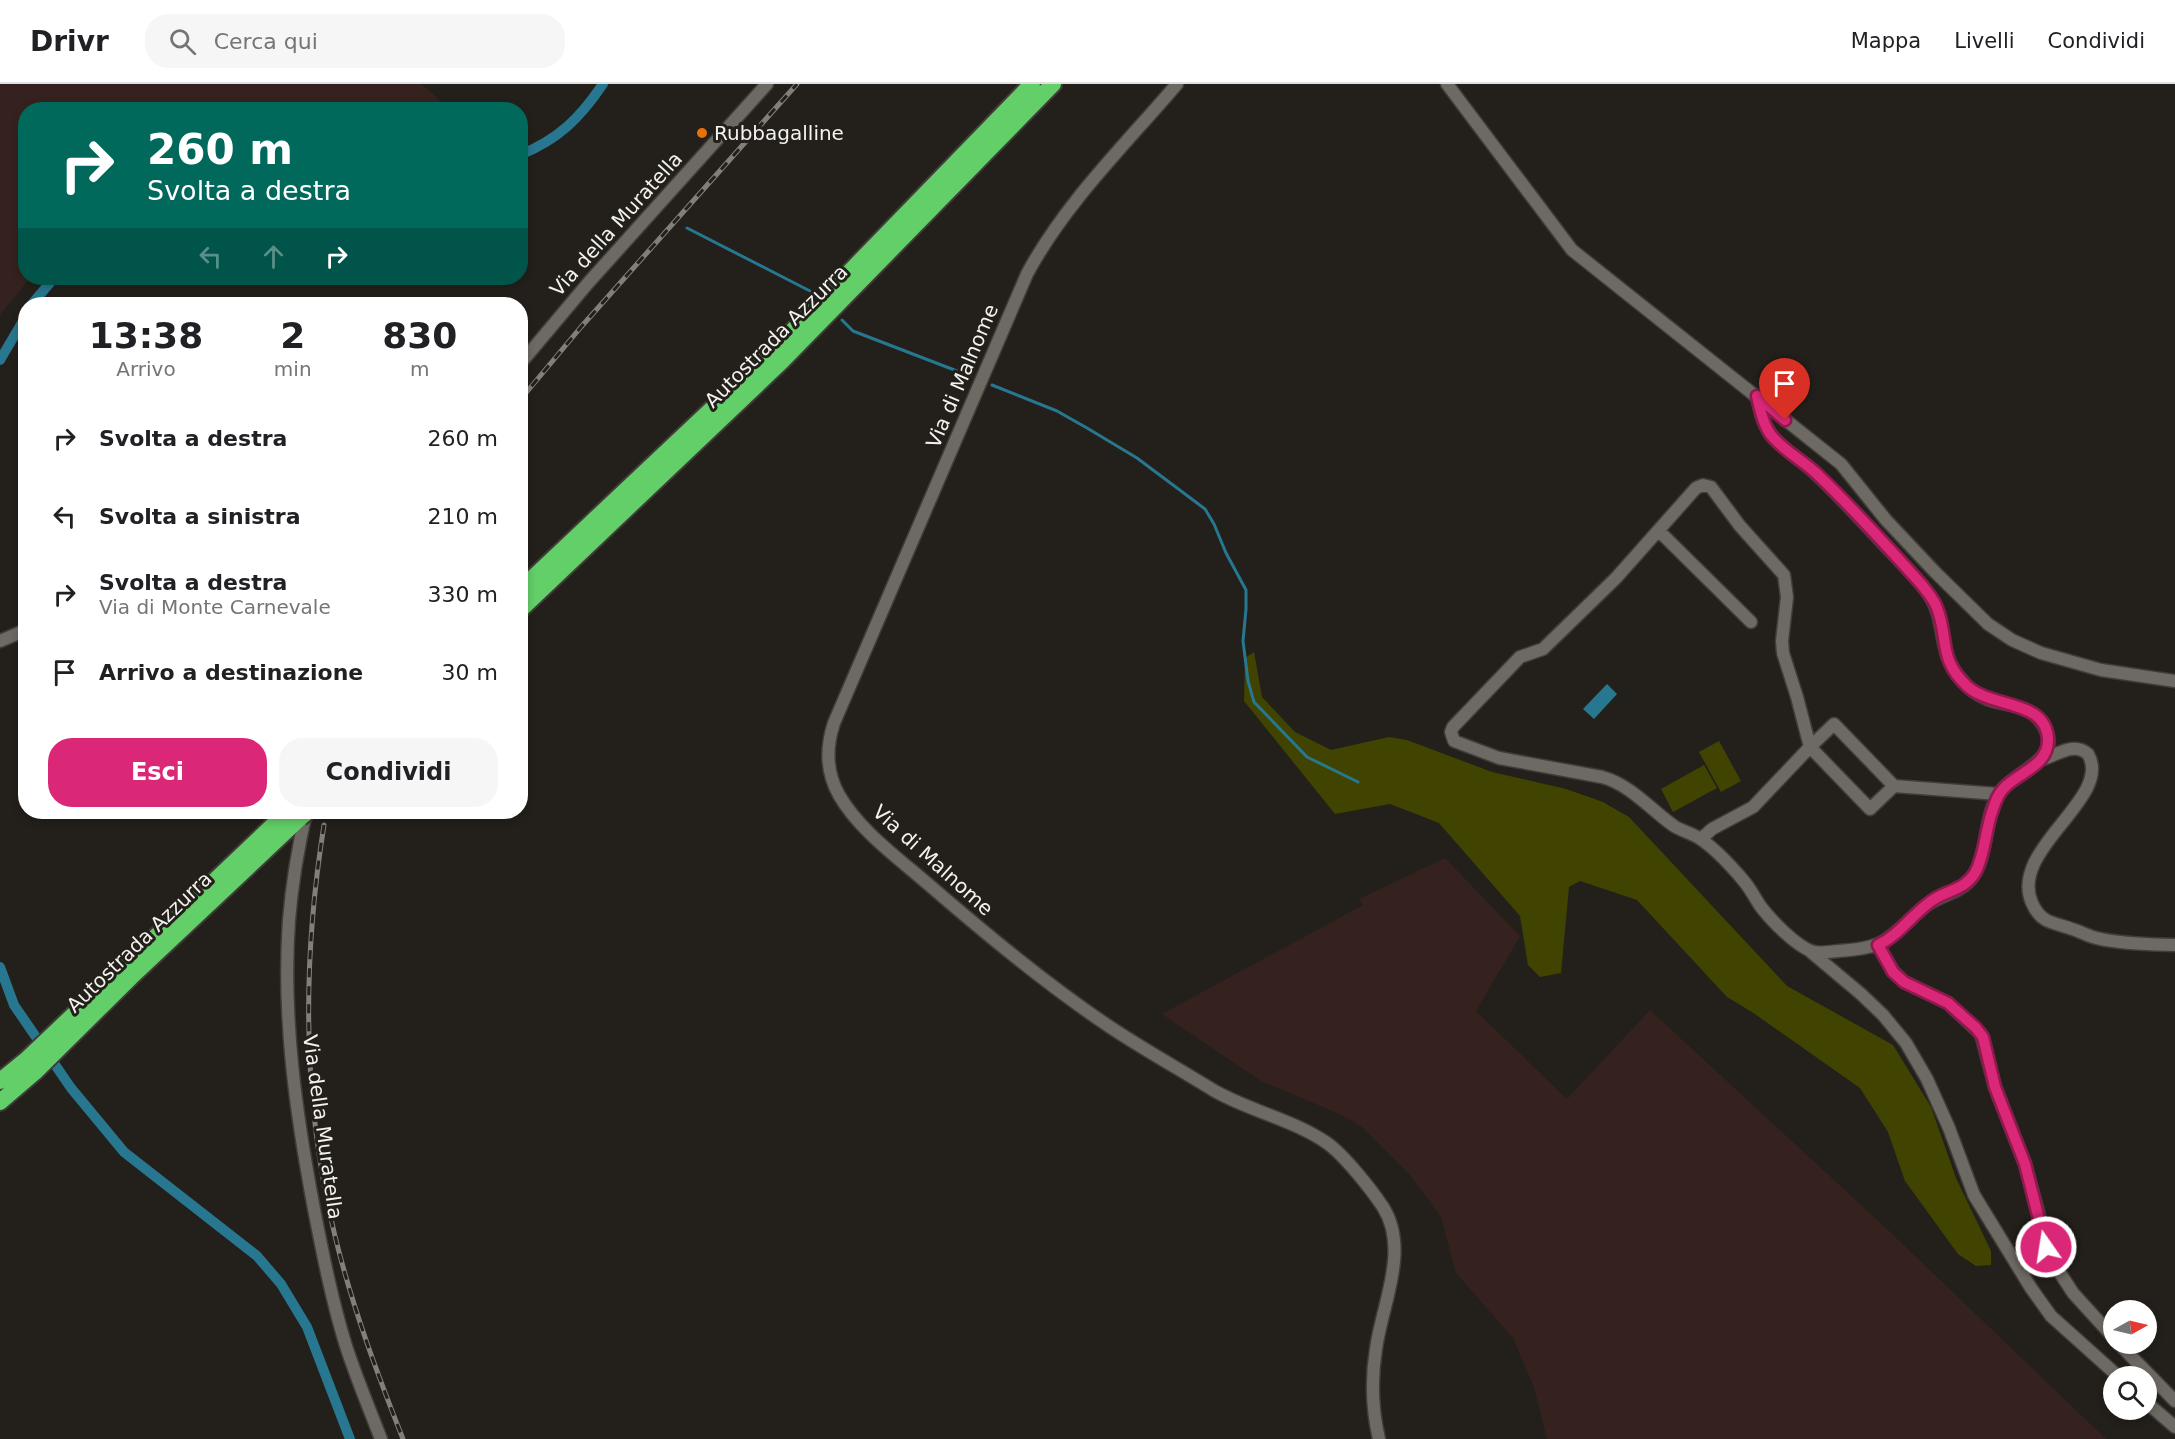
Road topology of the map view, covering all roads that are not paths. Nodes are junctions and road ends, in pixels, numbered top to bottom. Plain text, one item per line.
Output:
1 (767, 84) edge
2 (1032, 84) edge
3 (1053, 84) edge
4 (1177, 84) edge
5 (1447, 84) edge
6 (528, 354) edge
7 (1757, 396) junction
8 (1659, 531) junction
9 (528, 582) edge
10 (528, 602) edge
11 (1751, 622) dead end
12 (18, 633) edge
13 (0, 641) edge
14 (2175, 681) edge
15 (1810, 747) junction
16 (2040, 760) junction
17 (1894, 786) junction
18 (1998, 794) junction
19 (294, 819) edge
20 (299, 819) edge
21 (1701, 839) junction
22 (1878, 945) junction
23 (2175, 945) edge
24 (1811, 952) junction
25 (30, 1066) junction
26 (0, 1081) edge
27 (0, 1102) edge
28 (2103, 1326) edge
29 (2129, 1354) edge
30 (2107, 1366) edge
31 (2175, 1401) edge
32 (2157, 1411) edge
33 (2175, 1427) edge
34 (381, 1439) edge
35 (1379, 1439) edge

1 - 6 street, Via della Muratella
2 - 9 highway, Autostrada Azzurra
3 - 10 highway, Autostrada Azzurra
4 - 35 street, Via di Malnome
5 - 7 street
7 - 14 street
7 - 16 street
8 - 11 street
8 - 15 street
8 - 21 street
12 - 13 street
15 - 17 street
15 - 17 street
15 - 21 street
16 - 18 street
16 - 23 street
17 - 18 street
18 - 22 street
19 - 25 highway, Autostrada Azzurra
20 - 34 street, Via della Muratella
21 - 24 street
22 - 24 street
22 - 28 street
24 - 30 street
25 - 26 highway, Autostrada Azzurra
25 - 27 highway, Autostrada Azzurra
29 - 31 street
32 - 33 street

